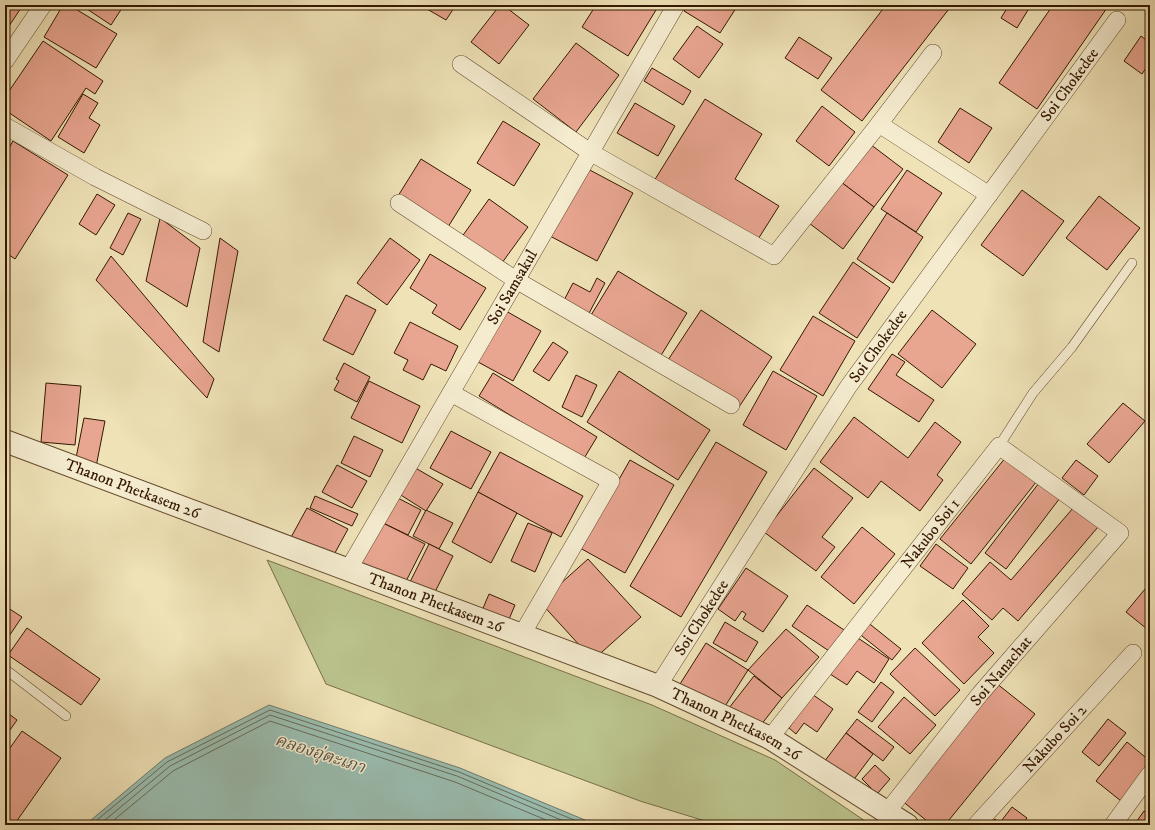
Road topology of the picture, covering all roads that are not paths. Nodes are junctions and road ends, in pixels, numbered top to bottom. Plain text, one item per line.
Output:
1 (43, 5) edge
2 (676, 5) edge
3 (1117, 20) dead end
4 (933, 53) dead end
5 (5, 61) edge
6 (461, 64) dead end
7 (879, 124) junction
8 (5, 126) edge
9 (590, 152) junction
10 (989, 195) junction
11 (399, 203) dead end
12 (202, 231) dead end
13 (1132, 263) dead end
14 (516, 280) junction
15 (451, 393) junction
16 (731, 405) dead end
17 (5, 441) edge
18 (999, 446) junction
19 (348, 570) junction
20 (521, 636) junction
21 (1133, 652) dead end
22 (5, 669) edge
23 (658, 686) junction
24 (66, 716) dead end
25 (770, 738) junction
26 (1150, 774) edge
27 (887, 812) junction
28 (907, 825) edge
29 (976, 825) edge
30 (1113, 825) edge

1 - 5 street
2 - 9 street, Soi Samsakul
3 - 10 street, Soi Chokedee
4 - 7 street
6 - 9 street
7 - 9 street
7 - 10 street
8 - 12 street
9 - 14 street, Soi Samsakul
10 - 23 street, Soi Chokedee
11 - 14 street
13 - 18 lane
14 - 15 street, Soi Samsakul
14 - 16 street
15 - 19 street, Soi Samsakul
15 - 20 street
17 - 19 street, Thanon Phetkasem 26
18 - 25 street, Nakubo Soi 1
18 - 27 street, Soi Nanachat
19 - 20 street, Thanon Phetkasem 26
20 - 23 street, Thanon Phetkasem 26
21 - 29 street, Nakubo Soi 2
22 - 24 lane
23 - 25 street, Thanon Phetkasem 26
25 - 27 street, Thanon Phetkasem 26
26 - 30 street
27 - 28 street, Thanon Phetkasem 26

